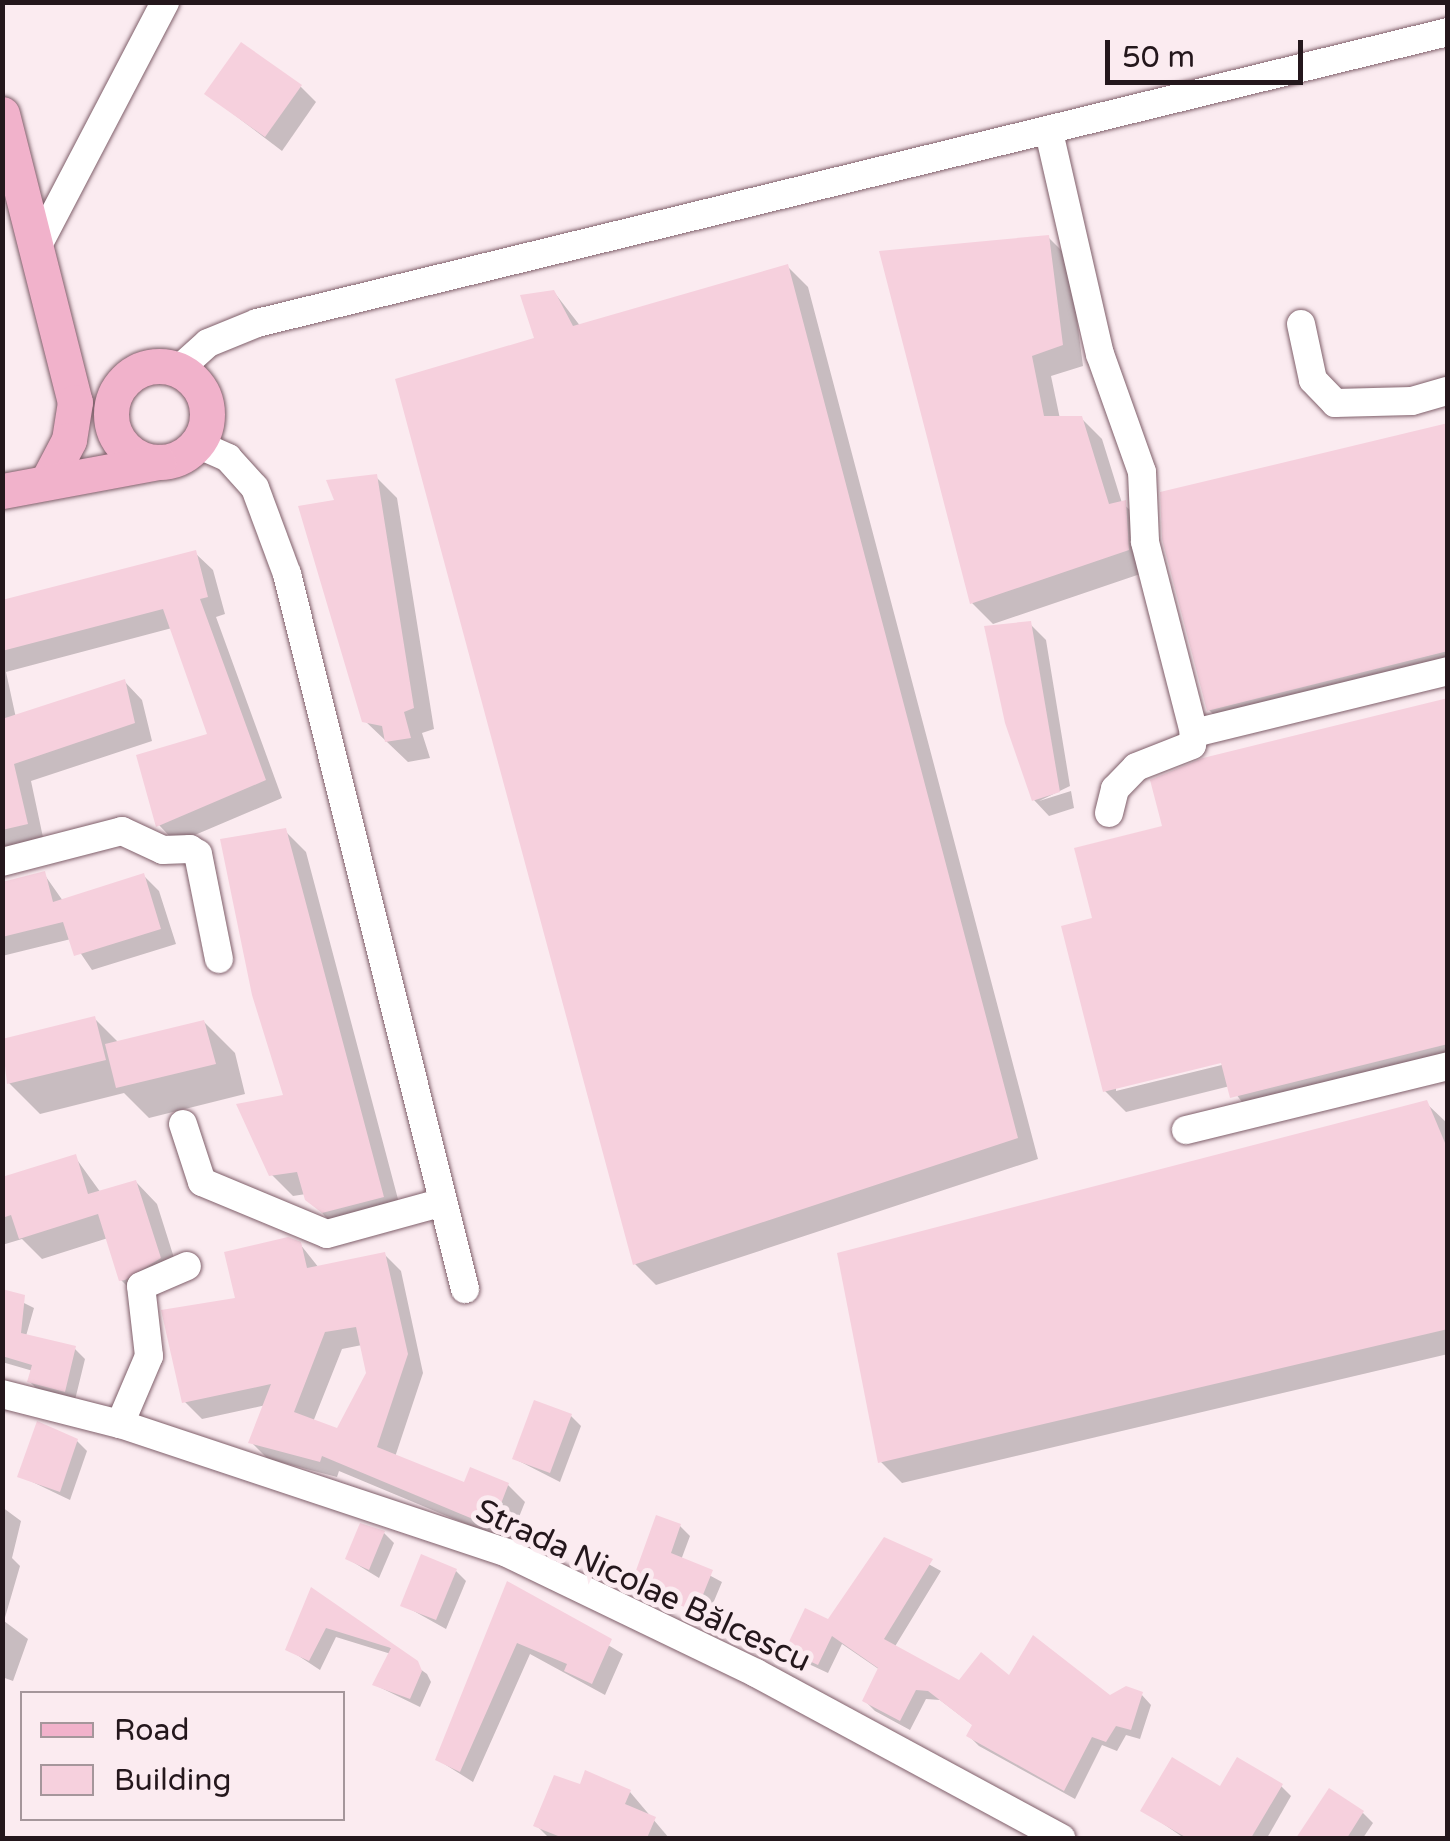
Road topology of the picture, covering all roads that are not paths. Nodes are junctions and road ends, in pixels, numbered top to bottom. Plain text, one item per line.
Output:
1 (165, 2) edge
2 (1448, 32) edge
3 (2, 114) edge
4 (1049, 132) junction
5 (35, 251) junction
6 (1301, 324) dead end
7 (60, 346) junction
8 (178, 370) junction
9 (72, 384) junction
10 (1448, 391) edge
11 (117, 398) junction
12 (197, 444) junction
13 (158, 462) junction
14 (49, 478) junction
15 (2, 491) edge
16 (1448, 671) edge
17 (1194, 733) junction
18 (1109, 813) dead end
19 (2, 862) edge
20 (219, 959) dead end
21 (1448, 1066) edge
22 (183, 1124) dead end
23 (1186, 1130) dead end
24 (442, 1202) junction
25 (187, 1266) dead end
26 (465, 1289) dead end
27 (2, 1394) edge
28 (120, 1424) junction
29 (1061, 1838) edge

1 - 5 street
2 - 4 street
3 - 5 main road
4 - 8 street
4 - 17 street
5 - 7 main road
6 - 10 street
7 - 9 main road
7 - 11 main road
8 - 11 main road
8 - 12 main road
9 - 11 main road
9 - 14 main road
11 - 13 main road
11 - 14 main road
12 - 13 main road
12 - 24 street
13 - 14 main road
14 - 15 main road
16 - 17 street
17 - 18 street
19 - 20 street
21 - 23 street
22 - 24 street
24 - 26 street
25 - 28 street
27 - 28 street, Strada Nicolae Bălcescu
28 - 29 street, Strada Nicolae Bălcescu

